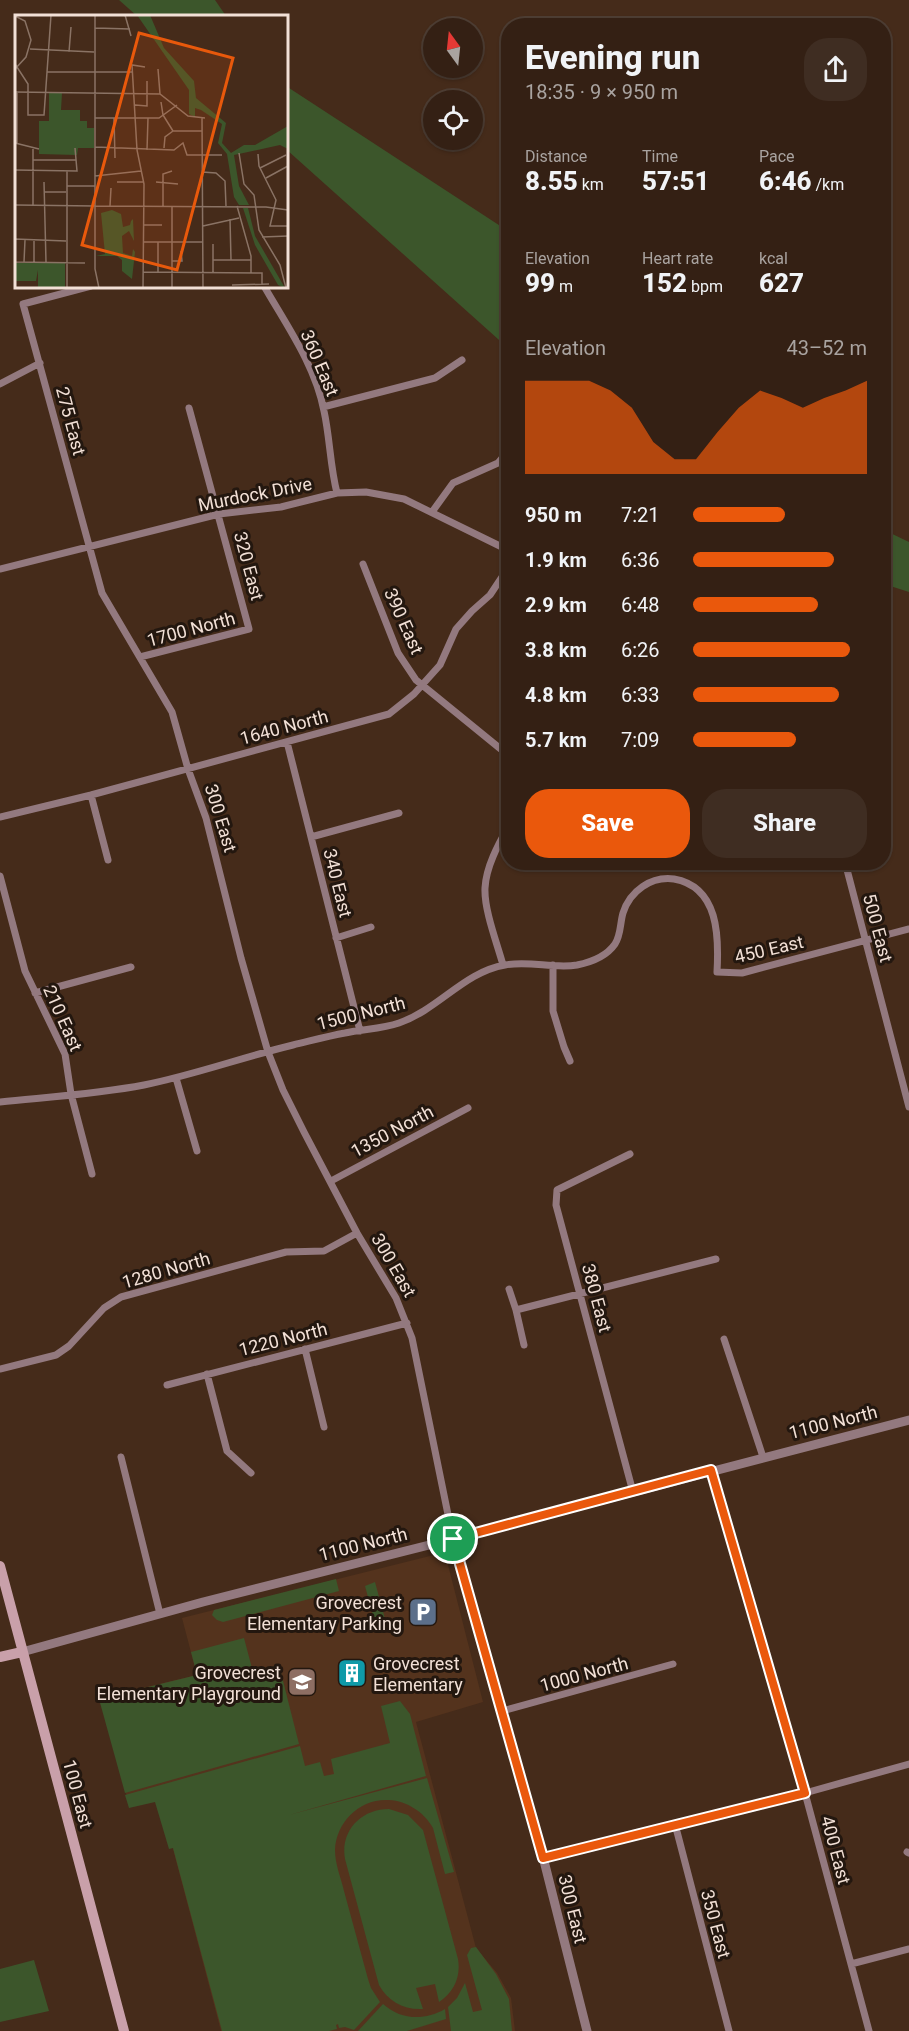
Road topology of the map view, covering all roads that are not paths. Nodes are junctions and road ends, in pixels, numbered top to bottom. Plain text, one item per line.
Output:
1 (83, 288) edge
2 (265, 288) edge
3 (462, 360) dead end
4 (40, 363) junction
5 (0, 384) edge
6 (323, 407) junction
7 (189, 408) dead end
8 (501, 459) edge
9 (337, 493) junction
10 (432, 512) junction
11 (219, 514) junction
12 (89, 546) junction
13 (501, 546) edge
14 (363, 564) dead end
15 (0, 568) edge
16 (501, 578) edge
17 (249, 629) joint
18 (140, 657) junction
19 (421, 685) junction
20 (287, 742) junction
21 (501, 750) edge
22 (188, 769) junction
23 (92, 795) junction
24 (399, 813) dead end
25 (0, 817) edge
26 (311, 837) junction
27 (501, 842) edge
28 (108, 860) dead end
29 (847, 870) edge
30 (0, 876) edge
31 (675, 879) joint
32 (371, 927) dead end
33 (909, 929) edge
34 (336, 938) junction
35 (867, 940) junction
36 (503, 965) junction
37 (553, 965) junction
38 (131, 967) dead end
39 (35, 993) junction
40 (360, 1031) junction
41 (268, 1052) junction
42 (570, 1061) dead end
43 (176, 1078) junction
44 (71, 1094) junction
45 (907, 1094) edge
46 (0, 1102) edge
47 (909, 1107) edge
48 (468, 1108) dead end
49 (197, 1151) dead end
50 (630, 1154) dead end
51 (92, 1174) dead end
52 (331, 1181) junction
53 (357, 1233) junction
54 (716, 1259) dead end
55 (509, 1289) dead end
56 (580, 1293) junction
57 (516, 1310) junction
58 (407, 1323) junction
59 (724, 1339) dead end
60 (524, 1345) dead end
61 (304, 1349) junction
62 (0, 1369) edge
63 (207, 1374) junction
64 (167, 1385) dead end
65 (909, 1420) edge
66 (324, 1427) dead end
67 (121, 1457) dead end
68 (763, 1457) junction
69 (711, 1470) junction
70 (251, 1473) dead end
71 (633, 1492) junction
72 (453, 1539) junction
73 (0, 1566) edge
74 (160, 1614) junction
75 (22, 1652) junction
76 (0, 1657) edge
77 (673, 1664) dead end
78 (502, 1712) junction
79 (909, 1764) edge
80 (805, 1793) junction
81 (675, 1824) junction
82 (543, 1858) junction
83 (909, 1949) edge
84 (851, 1964) junction
85 (124, 2031) edge
86 (587, 2031) edge
87 (729, 2031) edge
88 (869, 2031) edge

1 - 4 street, 275 East
2 - 6 street, 360 East
3 - 6 street
4 - 5 street
4 - 12 street, 275 East
6 - 9 street, 360 East
7 - 11 street, 320 East
8 - 10 street
9 - 10 street, Murdock Drive
9 - 11 street, Murdock Drive
10 - 13 street, Murdock Drive
11 - 12 street, Murdock Drive
11 - 17 street, 320 East
12 - 15 street, Murdock Drive
12 - 18 street, 300 East
14 - 19 street, 390 East
16 - 19 street, 1640 North
17 - 18 street, 1700 North
18 - 22 street, 300 East
19 - 20 street, 1640 North
19 - 21 street, 390 East
20 - 22 street, 1640 North
20 - 26 street, 340 East
22 - 23 street, 1640 North
22 - 41 street, 300 East
23 - 25 street, 1640 North
23 - 28 street
24 - 26 street
26 - 34 street, 340 East
27 - 36 street
29 - 35 street, 500 East
30 - 39 street, 210 East
31 - 35 street, 450 East
31 - 37 street, 1500 North
32 - 34 street
33 - 35 street
34 - 40 street, 340 East
35 - 45 street, 500 East
36 - 37 street, 1500 North
36 - 40 street, 1500 North
37 - 42 street
38 - 39 street
39 - 44 street, 210 East
40 - 41 street, 1500 North
41 - 43 street, 1500 North
41 - 52 street, 300 East
43 - 44 street, 1500 North
43 - 49 street
44 - 46 street, 1500 North
44 - 51 street, 210 East
45 - 47 street, 500 East
48 - 52 street, 1350 North
50 - 56 street, 380 East
52 - 53 street, 300 East
53 - 58 street, 300 East
53 - 62 street, 1280 North
54 - 56 street
55 - 57 street
56 - 57 street
56 - 71 street, 380 East
57 - 60 street
58 - 61 street, 1220 North
58 - 72 street, 300 East
59 - 68 street
61 - 63 street, 1220 North
61 - 66 street
63 - 64 street, 1220 North
63 - 70 street
65 - 68 street, 1100 North
67 - 74 street
68 - 69 street, 1100 North
69 - 71 street, 1100 North
69 - 80 street, 400 East
71 - 72 street, 1100 North
72 - 74 street, 1100 North
72 - 78 street, 300 East
73 - 75 main road, 100 East
74 - 75 street, 1100 North
75 - 76 main road, 1100 North
75 - 85 main road, 100 East
77 - 78 street, 1000 North
78 - 82 street, 300 East
79 - 80 street
80 - 81 street
80 - 84 street, 400 East
81 - 82 street
81 - 87 street, 350 East
82 - 86 street, 300 East
83 - 84 street
84 - 88 street, 400 East

